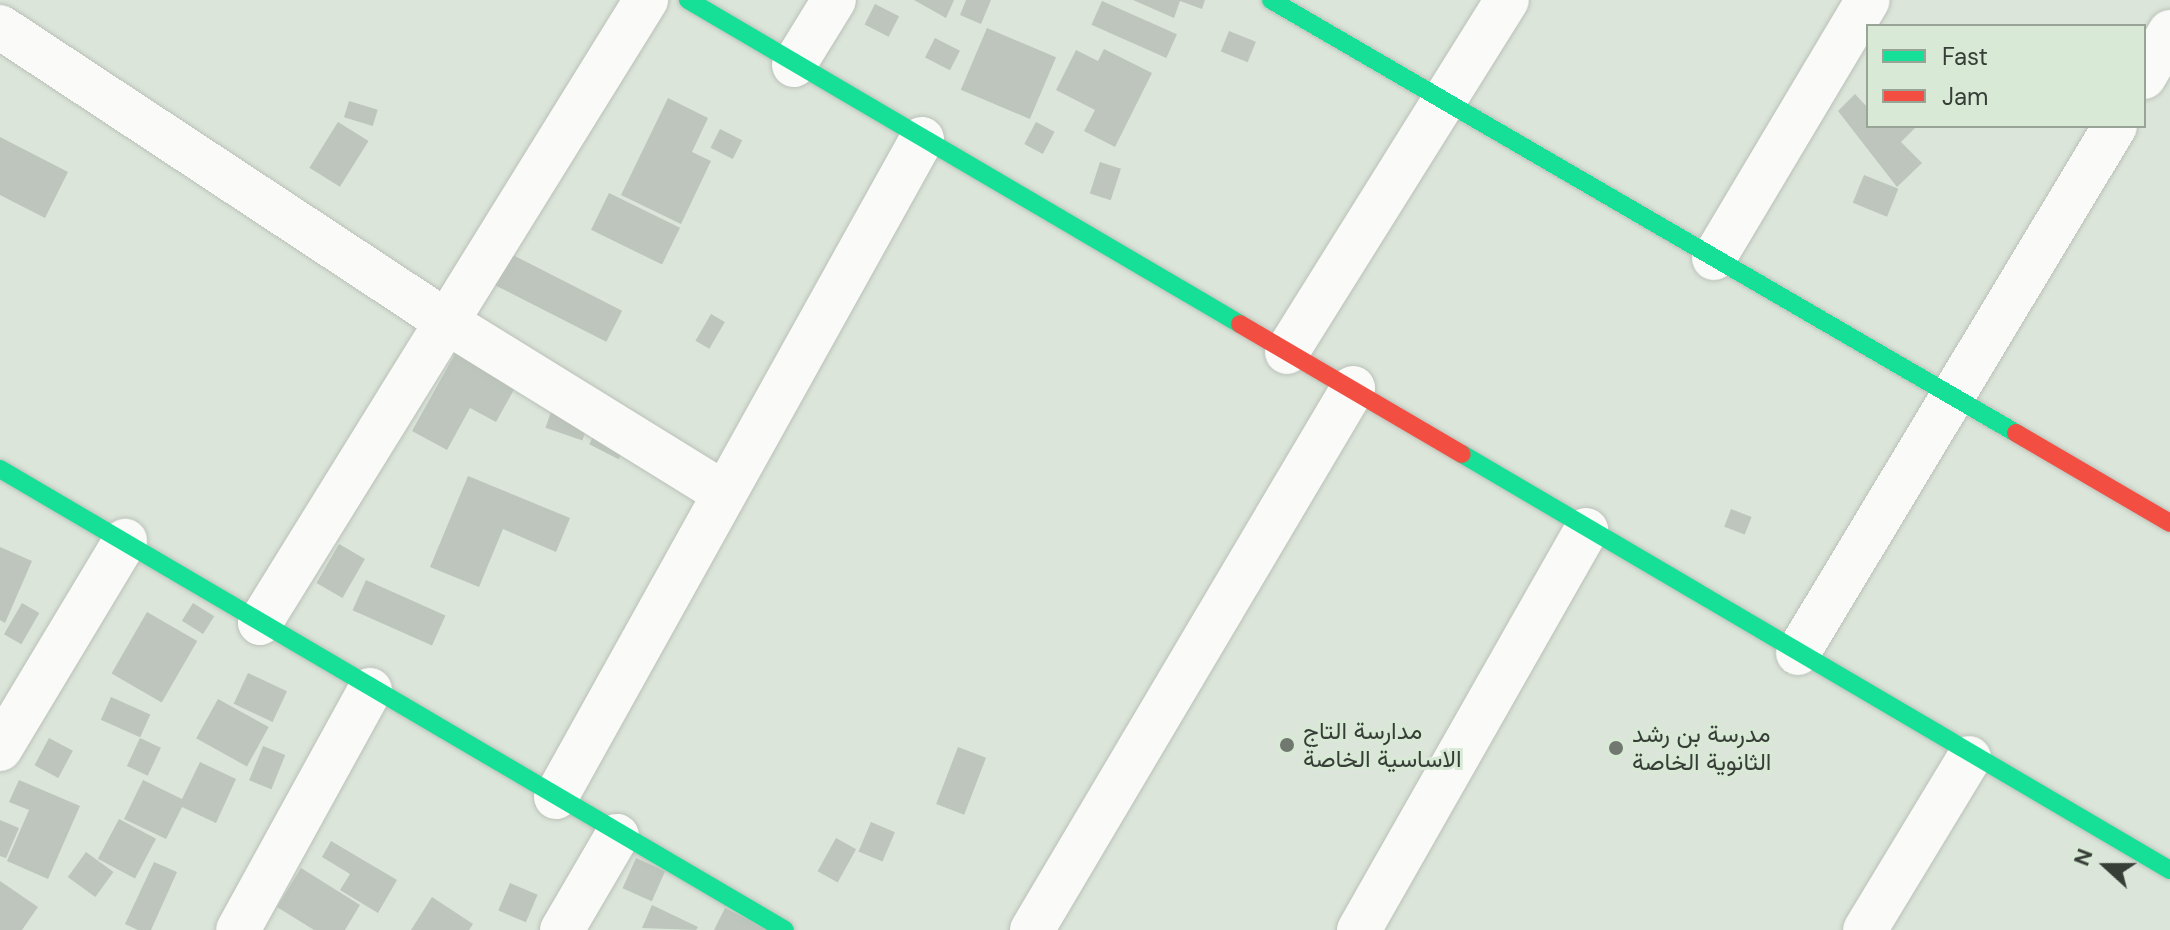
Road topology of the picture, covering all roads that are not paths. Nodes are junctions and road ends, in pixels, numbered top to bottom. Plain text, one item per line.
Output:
1 (646, 0) edge
2 (688, 0) edge
3 (834, 0) edge
4 (1271, 0) edge
5 (1507, 0) edge
6 (1868, 0) edge
7 (0, 27) edge
8 (2170, 32) edge
9 (794, 65) junction
10 (2146, 74) edge
11 (1446, 103) junction
12 (2114, 128) edge
13 (922, 139) junction
14 (1714, 258) junction
15 (450, 324) junction
16 (1287, 352) junction
17 (1353, 388) junction
18 (1956, 398) junction
19 (0, 469) edge
20 (724, 493) junction
21 (2170, 523) edge
22 (1586, 530) junction
23 (125, 541) junction
24 (260, 623) junction
25 (1798, 653) junction
26 (370, 690) junction
27 (0, 749) edge
28 (1969, 758) junction
29 (556, 797) junction
30 (617, 836) junction
31 (2170, 870) edge
32 (238, 930) edge
33 (562, 930) edge
34 (785, 930) edge
35 (1032, 930) edge
36 (1359, 930) edge
37 (1865, 930) edge

1 - 15 street
2 - 9 street
3 - 9 street
4 - 11 street
5 - 11 street
6 - 14 street
7 - 15 street
8 - 10 street
9 - 13 street
11 - 14 street
11 - 16 street
12 - 18 street
13 - 16 street
13 - 20 street
14 - 18 street
15 - 20 street
15 - 24 street
16 - 17 street
17 - 22 street
17 - 35 street
18 - 21 street
18 - 25 street
19 - 23 street
20 - 29 street
22 - 25 street
22 - 36 street
23 - 24 street
23 - 27 street
24 - 26 street
25 - 28 street
26 - 29 street
26 - 32 street
28 - 31 street
28 - 37 street
29 - 30 street
30 - 33 street
30 - 34 street

